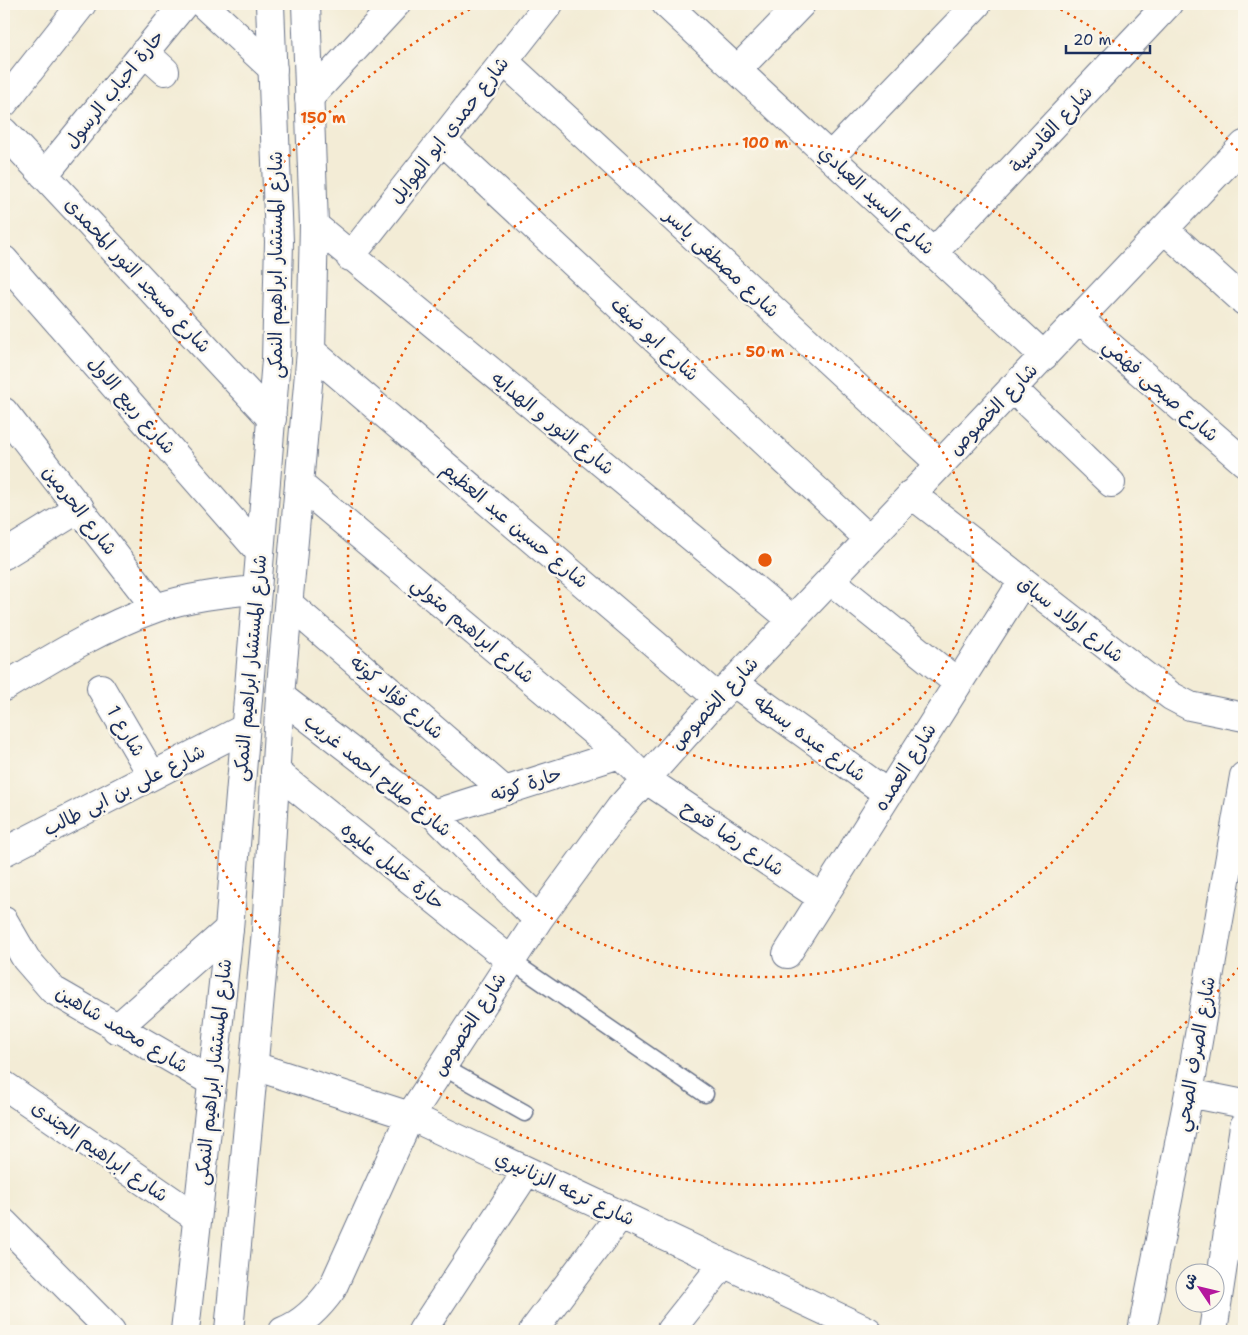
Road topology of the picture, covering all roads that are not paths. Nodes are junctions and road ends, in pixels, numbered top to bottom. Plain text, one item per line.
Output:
1 (82, 4) edge
2 (184, 4) edge
3 (203, 4) edge
4 (270, 4) edge
5 (306, 4) edge
6 (396, 4) edge
7 (549, 4) edge
8 (666, 4) edge
9 (802, 4) edge
10 (977, 4) edge
11 (1168, 4) edge
12 (144, 52) junction
13 (504, 61) junction
14 (273, 69) junction
15 (737, 70) junction
16 (165, 71) dead end
17 (309, 98) junction
18 (4, 103) edge
19 (4, 132) edge
20 (442, 140) junction
21 (1244, 145) edge
22 (830, 157) junction
23 (44, 175) junction
24 (314, 225) junction
25 (1164, 229) junction
26 (933, 253) junction
27 (350, 257) junction
28 (4, 260) edge
29 (1244, 301) edge
30 (1079, 319) junction
31 (311, 352) junction
32 (1044, 356) junction
33 (1012, 388) junction
34 (4, 412) edge
35 (272, 419) junction
36 (1244, 462) edge
37 (940, 464) junction
38 (1110, 483) dead end
39 (300, 484) junction
40 (911, 494) junction
41 (80, 508) junction
42 (869, 539) junction
43 (259, 551) junction
44 (4, 555) edge
45 (830, 580) junction
46 (1023, 581) junction
47 (256, 590) junction
48 (289, 604) junction
49 (156, 608) junction
50 (792, 620) junction
51 (958, 683) junction
52 (4, 687) edge
53 (101, 688) dead end
54 (725, 690) junction
55 (280, 696) junction
56 (1244, 716) edge
57 (245, 728) junction
58 (620, 754) junction
59 (275, 771) junction
60 (152, 775) junction
61 (1244, 776) edge
62 (644, 778) junction
63 (505, 791) junction
64 (888, 794) junction
65 (433, 814) junction
66 (4, 852) edge
67 (822, 898) junction
68 (538, 920) junction
69 (5, 925) edge
70 (229, 929) junction
71 (266, 931) junction
72 (787, 954) dead end
73 (510, 960) junction
74 (116, 1029) junction
75 (254, 1066) junction
76 (441, 1066) junction
77 (212, 1082) junction
78 (4, 1085) edge
79 (1189, 1093) junction
80 (705, 1094) dead end
81 (1244, 1104) edge
82 (525, 1113) dead end
83 (410, 1116) junction
84 (1244, 1126) edge
85 (527, 1171) junction
86 (621, 1214) junction
87 (197, 1218) junction
88 (4, 1223) edge
89 (724, 1263) junction
90 (824, 1322) edge
91 (112, 1331) edge
92 (186, 1331) edge
93 (228, 1331) edge
94 (283, 1331) edge
95 (422, 1331) edge
96 (533, 1331) edge
97 (670, 1331) edge
98 (868, 1331) edge
99 (1142, 1331) edge
100 (1213, 1331) edge

1 - 18 street
2 - 12 street, حارة احباب الرسول
3 - 14 street
4 - 14 street, شارع المستشار ابراهيم النمكى
5 - 17 street, شارع المستشار ابراهيم النمكى
6 - 17 street
7 - 13 street, شارع حمدى ابو الهوايل
8 - 15 street, شارع السيد العبادي
9 - 15 street
10 - 22 street
11 - 26 street, شارع القادسية
12 - 16 street
12 - 23 street, حارة احباب الرسول
13 - 20 street, شارع حمدى ابو الهوايل
13 - 37 street, شارع مصطفى ياسر
14 - 35 street, شارع المستشار ابراهيم النمكى
15 - 22 street, شارع السيد العبادي
17 - 24 street, شارع المستشار ابراهيم النمكى
19 - 23 street, شارع مسجد النور المحمدى
20 - 27 street, شارع حمدى ابو الهوايل
20 - 42 street, شارع ابو ضيف
21 - 25 street, شارع الخصوص
22 - 26 street, شارع السيد العبادي
23 - 35 street, شارع مسجد النور المحمدى
24 - 27 street, شارع النور و الهدايه
24 - 31 street, شارع المستشار ابراهيم النمكى
25 - 29 street
25 - 30 street, شارع الخصوص
26 - 32 street, شارع السيد العبادي
27 - 50 street, شارع النور و الهدايه
28 - 43 street, شارع ربيع الاول
30 - 32 street, شارع الخصوص
30 - 36 street, شارع صبحى فهمي
31 - 39 street, شارع المستشار ابراهيم النمكى
31 - 54 street, شارع حسين عبد العظيم
32 - 33 street, شارع الخصوص
33 - 37 street, شارع الخصوص
33 - 38 street
34 - 41 street, شارع الحرمين
35 - 43 street, شارع المستشار ابراهيم النمكى
37 - 40 street, شارع الخصوص
39 - 48 street, شارع المستشار ابراهيم النمكى
39 - 58 street, شارع ابراهيم متولي
40 - 42 street, شارع الخصوص
40 - 46 street, شارع اولاد سباق
41 - 44 street
41 - 49 street, شارع الحرمين
42 - 45 street, شارع الخصوص
43 - 47 street, شارع المستشار ابراهيم النمكى
45 - 50 street, شارع الخصوص
45 - 51 street
46 - 51 street, شارع العمده
46 - 56 street, شارع اولاد سباق
47 - 49 street
47 - 57 street, شارع المستشار ابراهيم النمكى
48 - 55 street, شارع المستشار ابراهيم النمكى
48 - 63 street, شارع فؤاد كوته
49 - 52 street
50 - 54 street, شارع الخصوص
51 - 64 street, شارع العمده
53 - 60 street, شارع 1
54 - 62 street, شارع الخصوص
54 - 64 street, شارع عبده بسطه
55 - 59 street, شارع المستشار ابراهيم النمكى
55 - 65 street, شارع صلاح احمد غريب
57 - 60 street, شارع على بن ابى طالب
57 - 70 street, شارع المستشار ابراهيم النمكى
58 - 62 street, شارع ابراهيم متولي
58 - 63 street, حارة كوته
59 - 71 street, شارع المستشار ابراهيم النمكى
59 - 73 street, حارة خليل عليوه
60 - 66 street, شارع على بن ابى طالب
61 - 79 street, شارع الصرف الصحي
62 - 67 street, شارع رضا فتوح
62 - 68 street, شارع الخصوص
63 - 65 street, حارة كوته
64 - 67 street, شارع العمده
65 - 68 street, شارع صلاح احمد غريب
67 - 72 street, شارع العمده
68 - 73 street, شارع الخصوص
69 - 74 street, شارع محمد شاهين
70 - 71 street
70 - 74 street
70 - 77 street, شارع المستشار ابراهيم النمكى
71 - 75 street, شارع المستشار ابراهيم النمكى
73 - 76 street, شارع الخصوص
73 - 80 lane
74 - 77 street, شارع محمد شاهين
75 - 83 street, شارع ترعه الزنانيري
75 - 93 street, شارع المستشار ابراهيم النمكى
76 - 82 lane
76 - 83 street, شارع الخصوص
77 - 87 street, شارع المستشار ابراهيم النمكى
78 - 87 street, شارع ابراهيم الجندى
79 - 81 street
79 - 99 street, شارع الصرف الصحي
83 - 85 street, شارع ترعه الزنانيري
83 - 94 street, شارع الخصوص
84 - 100 street
85 - 86 street, شارع ترعه الزنانيري
85 - 95 street
86 - 89 street, شارع ترعه الزنانيري
86 - 96 street
87 - 92 street, شارع المستشار ابراهيم النمكى
88 - 91 street
89 - 90 street, شارع ترعه الزنانيري
89 - 97 street
90 - 98 street, شارع ترعه الزنانيري

